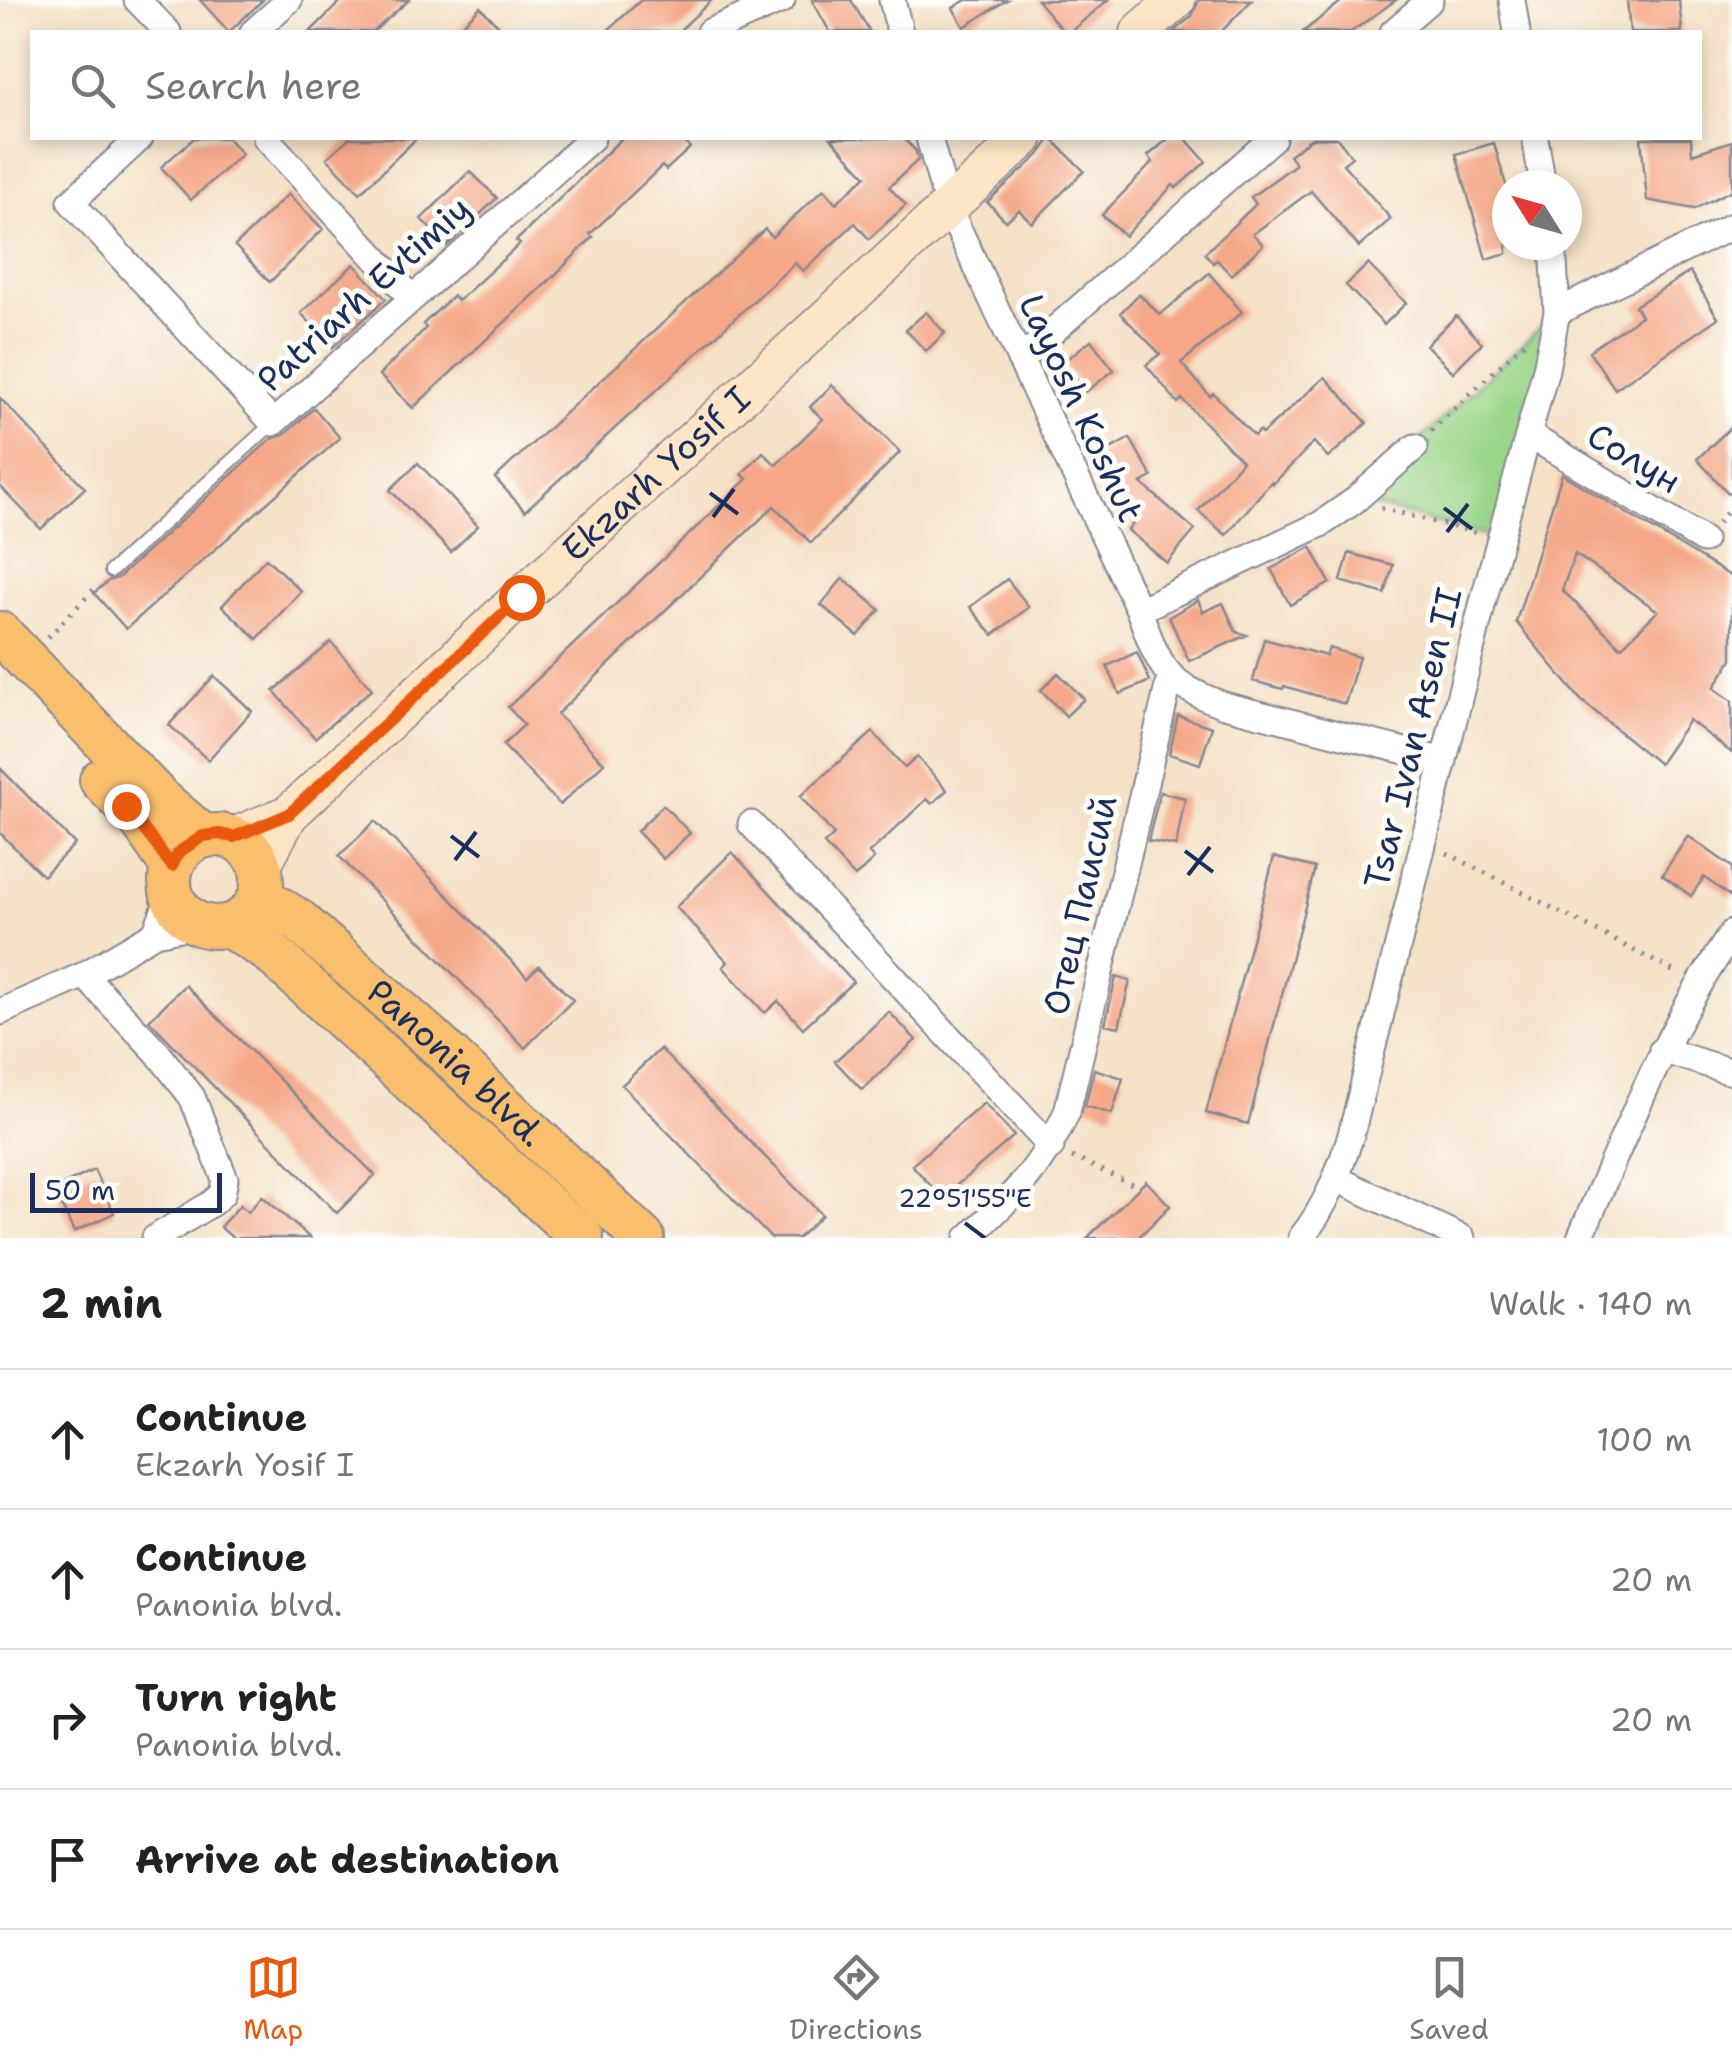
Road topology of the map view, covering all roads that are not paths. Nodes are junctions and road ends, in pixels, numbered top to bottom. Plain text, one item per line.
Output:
1 (138, 0) edge
2 (288, 0) edge
3 (782, 0) edge
4 (892, 0) edge
5 (1176, 0) edge
6 (1430, 0) edge
7 (1512, 0) edge
8 (166, 30) edge
9 (255, 30) edge
10 (714, 30) edge
11 (900, 30) edge
12 (1142, 30) edge
13 (1394, 30) edge
14 (1517, 30) edge
15 (138, 140) edge
16 (268, 140) edge
17 (590, 140) edge
18 (930, 140) edge
19 (1022, 140) edge
20 (1271, 140) edge
21 (1535, 140) edge
22 (1541, 170) edge
23 (948, 207) junction
24 (1732, 226) edge
25 (1553, 260) edge
26 (412, 298) junction
27 (1558, 312) junction
28 (1020, 360) junction
29 (273, 423) junction
30 (1530, 435) junction
31 (1415, 447) road end
32 (1703, 540) dead end
33 (111, 571) road end
34 (1139, 610) junction
35 (9, 656) edge
36 (1170, 678) junction
37 (1444, 761) junction
38 (751, 824) dead end
39 (240, 859) junction
40 (193, 902) junction
41 (156, 933) junction
42 (1732, 934) edge
43 (84, 974) junction
44 (0, 1012) edge
45 (1662, 1050) junction
46 (1732, 1072) edge
47 (1051, 1147) junction
48 (1336, 1178) junction
49 (532, 1194) junction
50 (155, 1238) edge
51 (562, 1238) edge
52 (582, 1238) edge
53 (643, 1238) edge
54 (968, 1238) edge
55 (1301, 1238) edge
56 (1462, 1238) edge
57 (1580, 1238) edge

1 - 8 street
2 - 9 street
3 - 10 street
4 - 11 street
5 - 12 street
6 - 13 street
7 - 14 street
15 - 29 street
16 - 26 street
17 - 26 street, Patriarh Evtimiy
18 - 23 street, Layosh Koshut
19 - 23 street, Ekzarh Yosif I
20 - 28 street
21 - 22 street
23 - 28 street, Layosh Koshut
23 - 39 street, Ekzarh Yosif I
24 - 27 street
25 - 27 street, Tsar Ivan Asen II
26 - 29 street, Patriarh Evtimiy
27 - 30 street, Tsar Ivan Asen II
28 - 34 street, Layosh Koshut
29 - 33 lane
30 - 32 street, Солун
30 - 37 street, Tsar Ivan Asen II
31 - 34 street
34 - 36 street, Layosh Koshut
35 - 39 main road, Panonia blvd.
35 - 40 main road, Panonia blvd.
36 - 37 street, Layosh Koshut
36 - 47 street, Отец Паисий
37 - 48 street, Tsar Ivan Asen II
38 - 47 street
39 - 40 main road
39 - 40 main road
39 - 53 main road, Panonia blvd.
40 - 41 street
40 - 41 street
40 - 49 main road, Panonia blvd.
41 - 43 street
42 - 45 street
43 - 44 street
43 - 50 street
45 - 46 street
45 - 57 street
47 - 54 street, Отец Паисий
48 - 55 street, Tsar Ivan Asen II
48 - 56 street
49 - 51 main road
49 - 52 main road, Panonia blvd.

